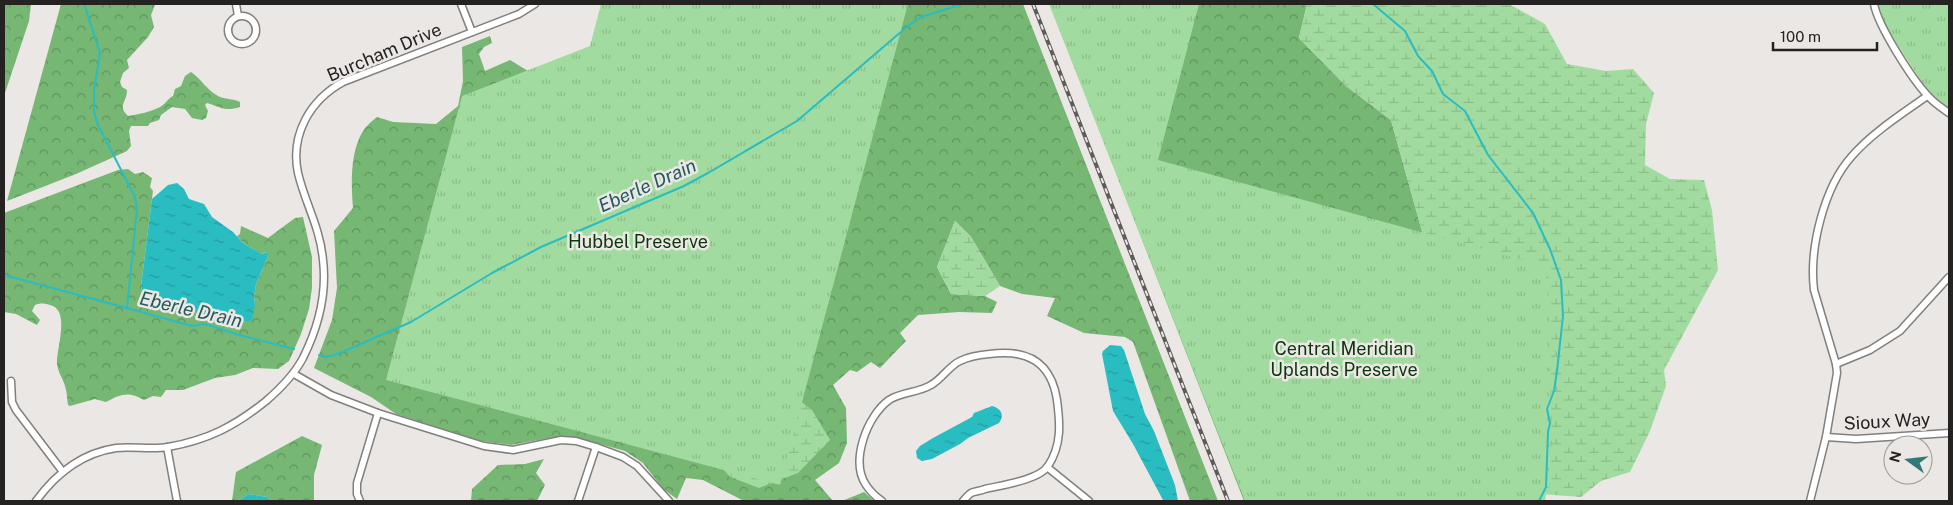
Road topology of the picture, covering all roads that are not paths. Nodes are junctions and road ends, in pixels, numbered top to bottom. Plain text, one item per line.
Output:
1 (236, 4) edge
2 (460, 4) edge
3 (535, 4) edge
4 (1874, 4) edge
5 (238, 16) junction
6 (472, 32) junction
7 (1927, 96) junction
8 (1949, 113) edge
9 (1949, 278) edge
10 (1836, 364) junction
11 (294, 374) junction
12 (12, 381) dead end
13 (378, 413) junction
14 (1949, 433) edge
15 (1826, 437) junction
16 (596, 446) junction
17 (167, 447) junction
18 (1047, 468) junction
19 (63, 472) junction
20 (36, 501) edge
21 (177, 501) edge
22 (360, 501) edge
23 (578, 501) edge
24 (669, 501) edge
25 (882, 501) edge
26 (962, 501) edge
27 (1089, 501) edge
28 (1810, 501) edge

1 - 5 street
2 - 6 street
3 - 6 street, Burcham Drive
4 - 7 street
5 - 5 street
6 - 11 street, Burcham Drive
7 - 8 street
7 - 10 street
9 - 10 street
10 - 15 street
11 - 13 street
11 - 17 street, Burcham Drive
12 - 19 street
13 - 16 street
13 - 22 street
14 - 15 street, Sioux Way
15 - 28 street
16 - 23 street
16 - 24 street
17 - 19 street, Burcham Drive
17 - 21 street
18 - 25 street
18 - 26 street
18 - 27 street
19 - 20 street, Burcham Drive

